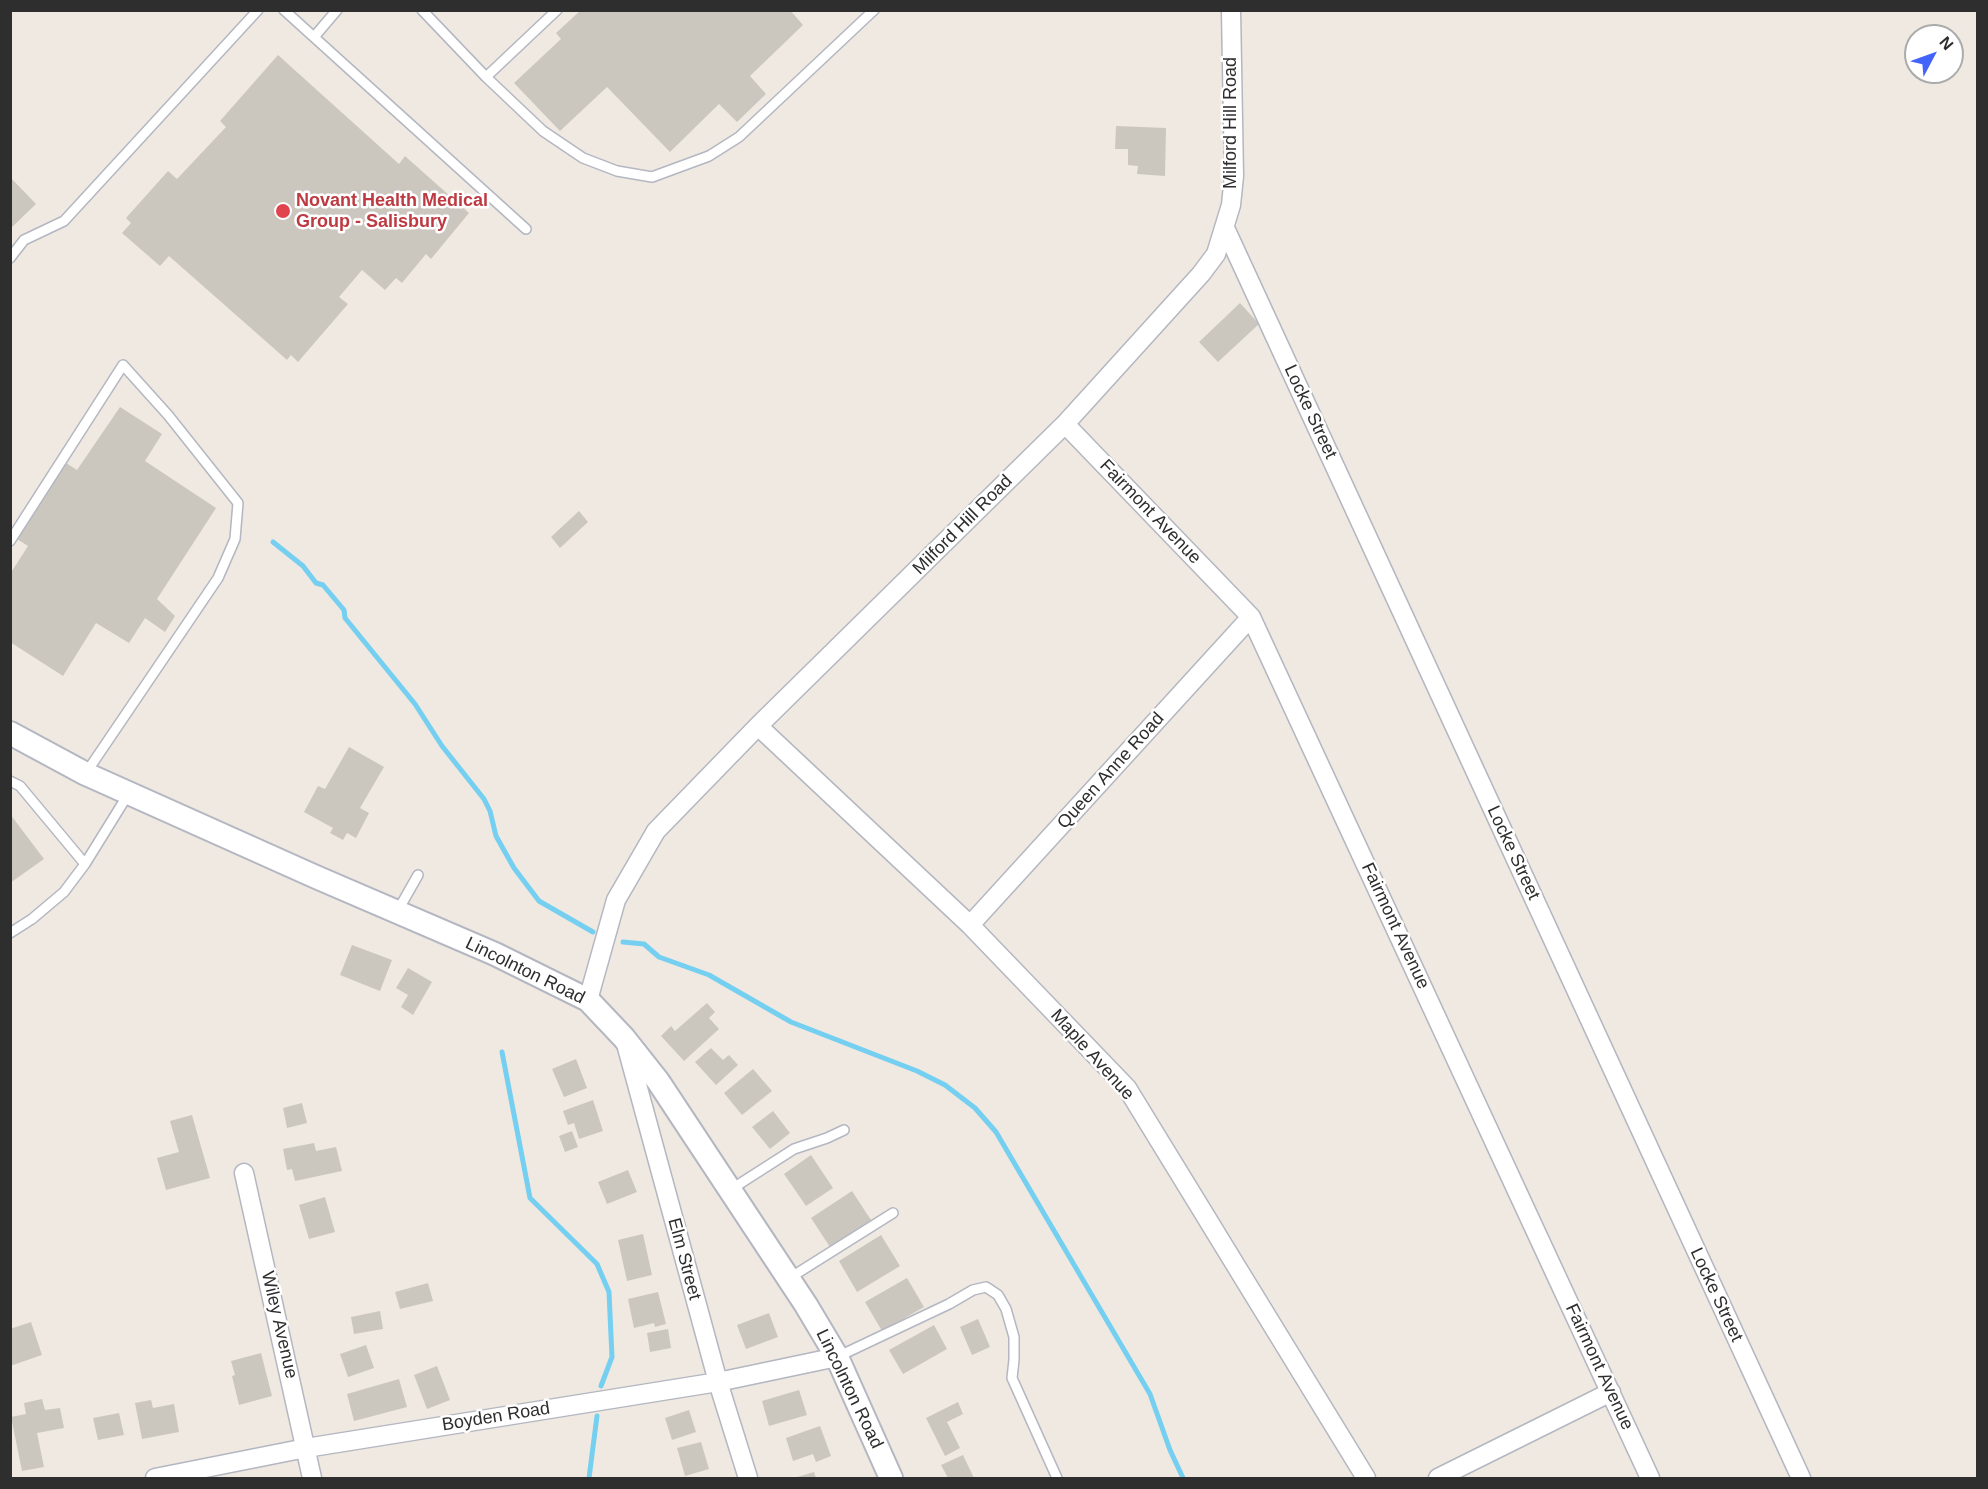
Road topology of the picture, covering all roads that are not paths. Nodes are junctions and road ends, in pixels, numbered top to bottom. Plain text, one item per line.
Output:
1 (258, 10) edge
2 (284, 10) edge
3 (337, 10) edge
4 (422, 10) edge
5 (557, 10) edge
6 (874, 10) edge
7 (1231, 10) edge
8 (314, 38) junction
9 (486, 77) junction
10 (1225, 228) junction
11 (526, 229) dead end
12 (10, 258) edge
13 (1065, 424) junction
14 (10, 541) edge
15 (1251, 617) junction
16 (758, 726) junction
17 (10, 733) edge
18 (86, 774) junction
19 (10, 781) edge
20 (129, 793) junction
21 (85, 864) junction
22 (418, 875) dead end
23 (397, 912) junction
24 (970, 926) junction
25 (10, 933) edge
26 (588, 1000) junction
27 (624, 1038) junction
28 (844, 1130) dead end
29 (244, 1173) dead end
30 (730, 1190) junction
31 (893, 1213) dead end
32 (788, 1279) junction
33 (837, 1357) junction
34 (718, 1382) junction
35 (1611, 1392) junction
36 (306, 1448) junction
37 (155, 1479) edge
38 (312, 1479) edge
39 (747, 1479) edge
40 (891, 1479) edge
41 (1058, 1479) edge
42 (1366, 1479) edge
43 (1438, 1479) edge
44 (1650, 1479) edge
45 (1801, 1479) edge

1 - 12 lane
2 - 8 lane
3 - 8 lane
4 - 9 lane
5 - 9 lane
6 - 9 lane
7 - 10 street, Milford Hill Road
8 - 11 lane
10 - 13 street, Milford Hill Road
10 - 45 street, Locke Street
13 - 15 street, Fairmont Avenue
13 - 16 street, Milford Hill Road
14 - 18 lane
15 - 24 street, Queen Anne Road
15 - 35 street, Fairmont Avenue
16 - 24 street, Maple Avenue
16 - 26 street, Milford Hill Road
17 - 18 street, Lincolnton Road
18 - 20 street, Lincolnton Road
19 - 21 lane
20 - 21 lane
20 - 23 street, Lincolnton Road
21 - 25 lane
22 - 23 lane
23 - 26 street, Lincolnton Road
24 - 42 street, Maple Avenue
26 - 27 street, Lincolnton Road
27 - 30 street, Lincolnton Road
27 - 34 street, Elm Street
28 - 30 lane
29 - 36 street, Wiley Avenue
30 - 32 street, Lincolnton Road
31 - 32 lane
32 - 33 street, Lincolnton Road
33 - 34 street, Boyden Road
33 - 40 street, Lincolnton Road
33 - 41 lane
34 - 36 street, Boyden Road
34 - 39 street, Elm Street
35 - 43 street
35 - 44 street, Fairmont Avenue
36 - 37 street, Boyden Road
36 - 38 street, Wiley Avenue

